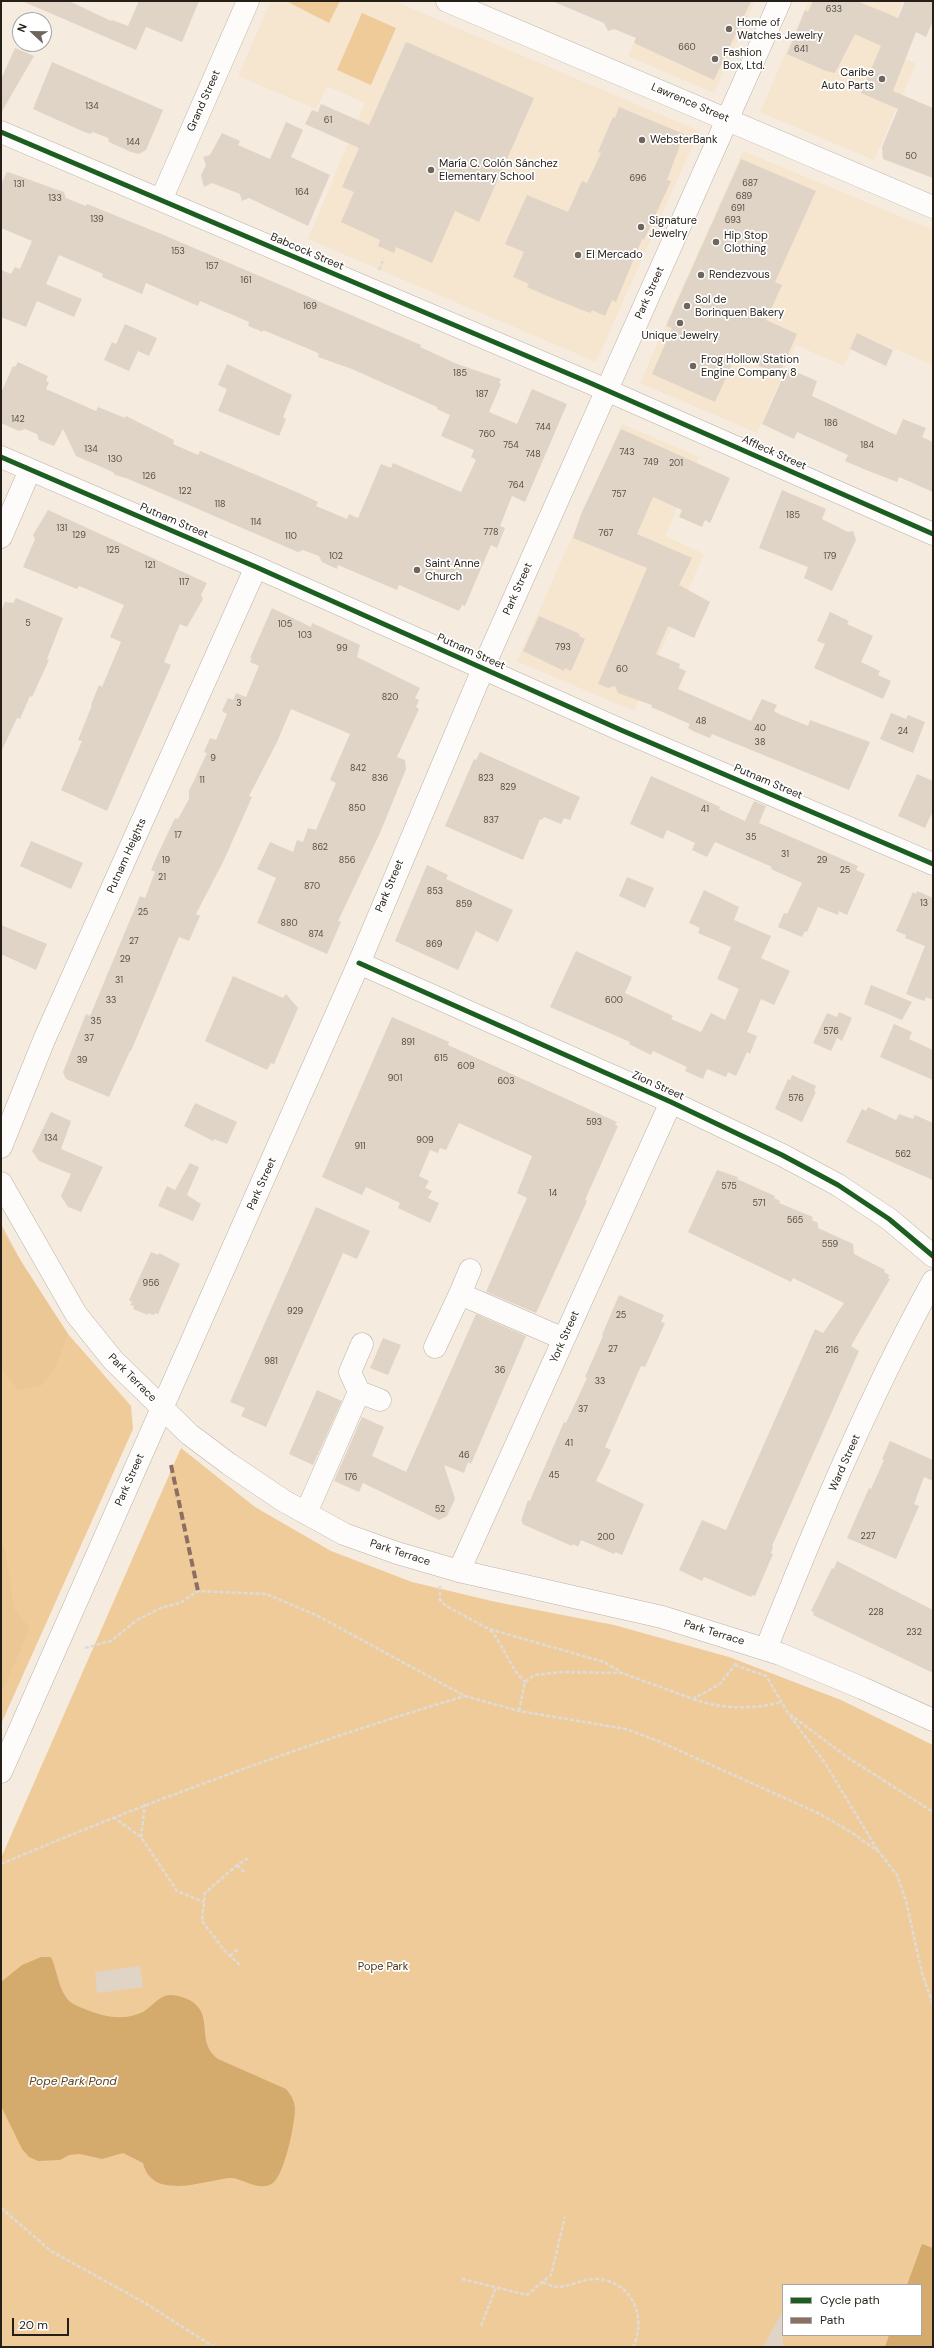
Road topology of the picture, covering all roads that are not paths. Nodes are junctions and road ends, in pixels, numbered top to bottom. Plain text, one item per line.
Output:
1 (248, 1) edge
2 (447, 1) edge
3 (780, 1) edge
4 (728, 119) junction
5 (1, 132) edge
6 (161, 200) junction
7 (933, 207) edge
8 (606, 391) junction
9 (1, 457) edge
10 (30, 470) junction
11 (933, 534) edge
12 (1, 537) edge
13 (256, 567) junction
14 (484, 668) junction
15 (933, 864) edge
16 (359, 963) junction
17 (671, 1102) junction
18 (1, 1147) edge
19 (1, 1183) edge
20 (933, 1256) edge
21 (470, 1270) dead end
22 (933, 1281) edge
23 (460, 1294) junction
24 (564, 1339) junction
25 (362, 1344) dead end
26 (435, 1347) dead end
27 (359, 1392) junction
28 (380, 1400) dead end
29 (162, 1408) junction
30 (306, 1513) junction
31 (451, 1569) junction
32 (766, 1649) junction
33 (933, 1720) edge
34 (1, 1772) edge

1 - 6 street, Grand Street
2 - 4 street, Lawrence Street
3 - 4 street, Park Street
4 - 7 street, Lawrence Street
4 - 8 street, Park Street
5 - 6 street, Babcock Street
6 - 8 street, Babcock Street
8 - 11 street, Affleck Street
8 - 14 street, Park Street
9 - 10 street, Putnam Street
10 - 12 street
10 - 13 street, Putnam Street
13 - 14 street, Putnam Street
13 - 18 street, Putnam Heights
14 - 15 street, Putnam Street
14 - 16 street, Park Street
16 - 17 street, Zion Street
16 - 29 street, Park Street
17 - 20 street, Zion Street
17 - 24 street, York Street
19 - 29 street, Park Terrace
21 - 23 street
22 - 32 street, Ward Street
23 - 24 street
23 - 26 street
24 - 31 street, York Street
25 - 27 street
27 - 28 street
27 - 30 street
29 - 30 street, Park Terrace
29 - 34 street, Park Street
30 - 31 street, Park Terrace
31 - 32 street, Park Terrace
32 - 33 street, Park Terrace

